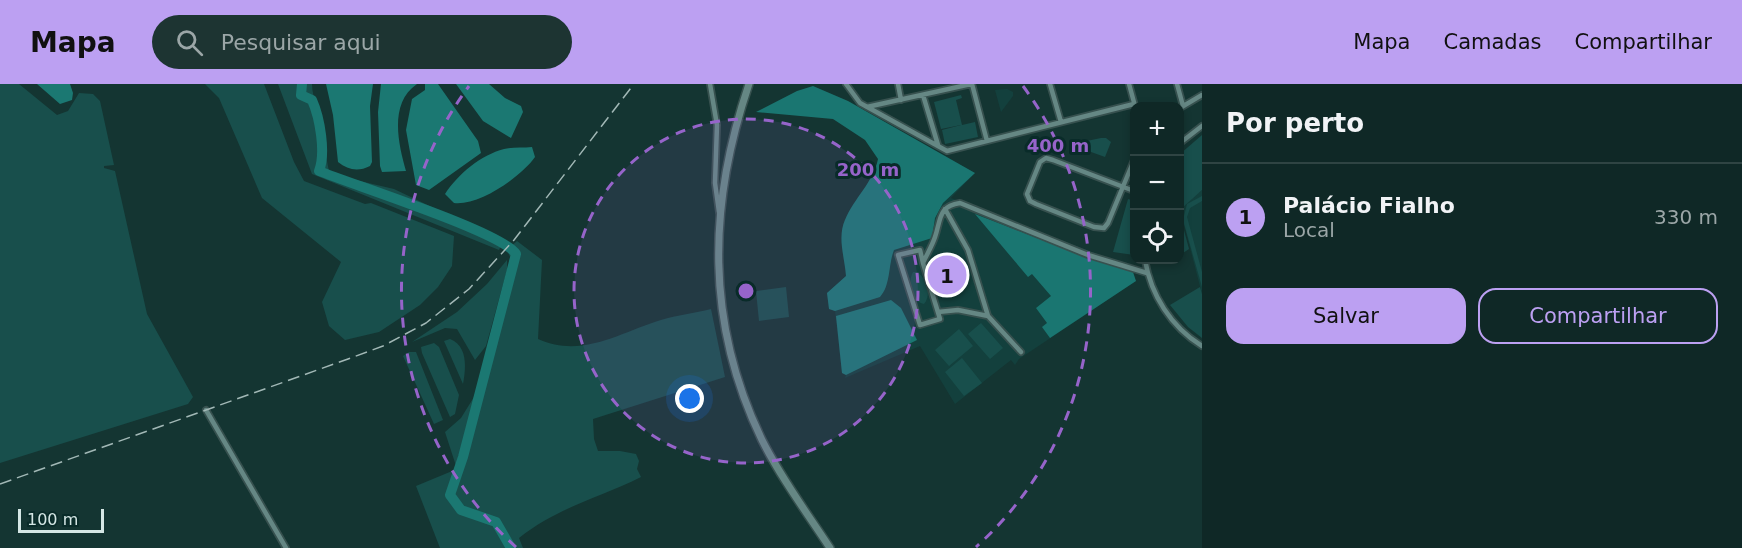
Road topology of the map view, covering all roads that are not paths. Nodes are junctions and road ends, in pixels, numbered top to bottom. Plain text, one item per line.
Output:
1 (710, 84) edge
2 (749, 84) edge
3 (846, 84) edge
4 (898, 84) edge
5 (972, 84) edge
6 (1050, 84) edge
7 (1129, 84) edge
8 (1177, 84) edge
9 (923, 95) junction
10 (1202, 95) edge
11 (901, 100) junction
12 (1133, 102) edge
13 (1180, 102) edge
14 (1184, 105) edge
15 (1130, 106) edge
16 (867, 107) junction
17 (1061, 122) junction
18 (1202, 126) edge
19 (934, 135) junction
20 (1184, 139) edge
21 (927, 140) junction
22 (987, 141) junction
23 (939, 147) junction
24 (1130, 169) edge
25 (1122, 187) junction
26 (1130, 190) edge
27 (945, 209) junction
28 (720, 212) junction
29 (923, 263) junction
30 (1146, 264) edge
31 (1147, 273) junction
32 (938, 312) junction
33 (987, 316) junction
34 (1202, 346) edge
35 (1020, 352) dead end
36 (206, 410) dead end
37 (286, 548) edge
38 (831, 548) edge

1 - 28 street
2 - 28 main road
3 - 16 street
4 - 11 street
5 - 9 street
5 - 22 street
6 - 17 street
7 - 12 street
8 - 13 street
9 - 11 street
9 - 19 street
10 - 14 street
11 - 16 street
15 - 17 street
16 - 21 street
17 - 22 street
18 - 20 street
19 - 21 street
19 - 23 street
21 - 23 street
22 - 23 street
24 - 25 street
25 - 25 street
25 - 26 street
27 - 29 street
27 - 31 street
27 - 33 street
28 - 38 main road
29 - 32 street
29 - 32 street
30 - 31 street
31 - 34 street
32 - 33 street
33 - 35 street
36 - 37 street

